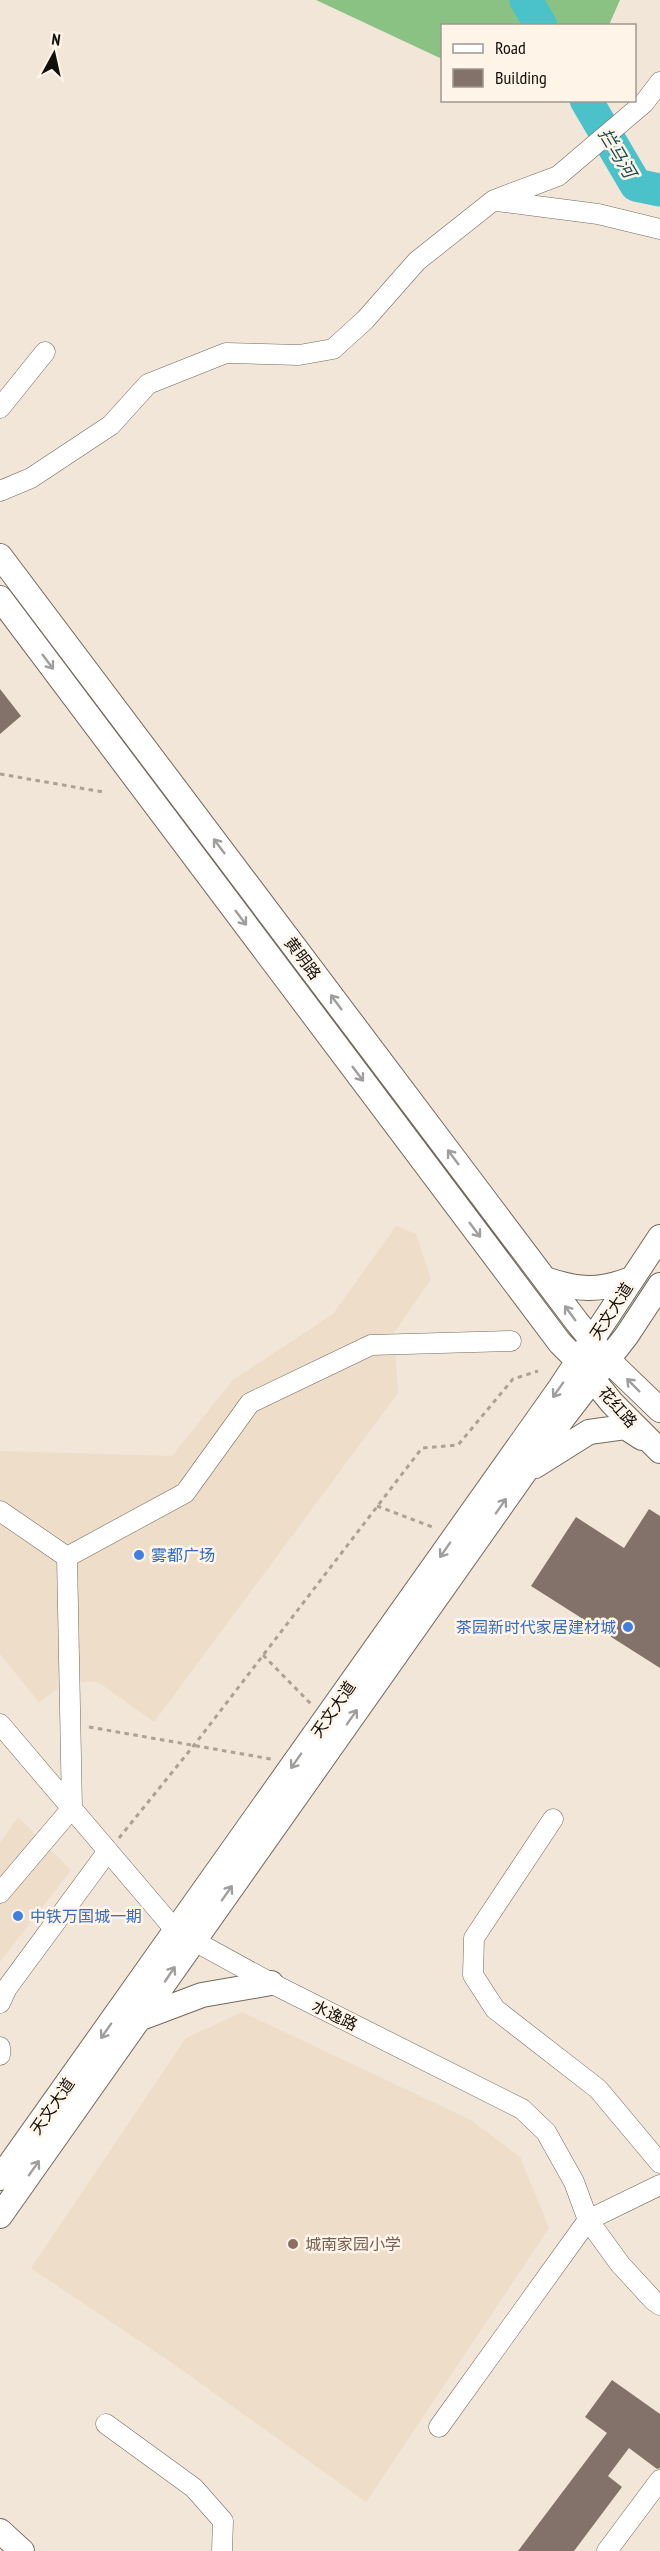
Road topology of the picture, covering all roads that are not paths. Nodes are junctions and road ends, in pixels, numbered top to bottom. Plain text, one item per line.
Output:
1 (660, 82) edge
2 (494, 200) junction
3 (660, 229) edge
4 (45, 351) dead end
5 (0, 408) edge
6 (0, 490) edge
7 (0, 556) edge
8 (0, 598) edge
9 (0, 613) edge
10 (23, 629) junction
11 (660, 1237) edge
12 (545, 1279) junction
13 (631, 1279) junction
14 (660, 1285) edge
15 (511, 1341) dead end
16 (600, 1349) junction
17 (585, 1369) junction
18 (660, 1410) edge
19 (658, 1449) edge
20 (525, 1472) junction
21 (0, 1511) edge
22 (67, 1557) junction
23 (0, 1724) edge
24 (72, 1808) junction
25 (553, 1819) dead end
26 (108, 1851) junction
27 (0, 1893) edge
28 (184, 1936) junction
29 (271, 1983) junction
30 (0, 2003) edge
31 (141, 2018) junction
32 (0, 2047) edge
33 (0, 2055) edge
34 (660, 2163) edge
35 (0, 2178) edge
36 (660, 2185) edge
37 (0, 2216) edge
38 (588, 2220) junction
39 (660, 2305) edge
40 (106, 2424) dead end
41 (440, 2427) dead end
42 (660, 2480) edge
43 (0, 2531) edge
44 (22, 2551) edge
45 (222, 2551) edge
46 (607, 2551) edge

1 - 2 street
2 - 3 street
2 - 6 street
4 - 5 street
12 -> 7 main road, 黄明路
8 - 10 main road, 黄明路
9 - 10 main road
10 -> 17 main road, 黄明路
11 - 13 main road, 天文大道
12 - 13 main road
16 -> 12 main road, 黄明路
13 - 16 main road, 天文大道
14 - 16 main road, 天文大道
15 - 22 street
16 - 17 main road, 天文大道
18 -> 16 main road, 花红路
17 - 19 main road, 花红路
17 - 20 main road, 天文大道
17 -> 28 main road, 天文大道
19 - 20 main road
28 -> 20 main road, 天文大道
21 - 22 street
22 - 24 street
23 - 24 street, 水逸路
24 - 26 street, 水逸路
24 - 27 street
25 - 34 street
26 - 28 street, 水逸路
26 - 30 street
28 - 29 street, 水逸路
31 -> 28 main road, 天文大道
28 -> 35 main road, 天文大道
29 - 31 main road
29 - 38 street, 水逸路
37 -> 31 main road, 天文大道
32 - 33 street
36 - 38 street
38 - 39 street, 水逸路
38 - 41 street
40 - 45 street
42 - 46 street
43 - 44 main road

